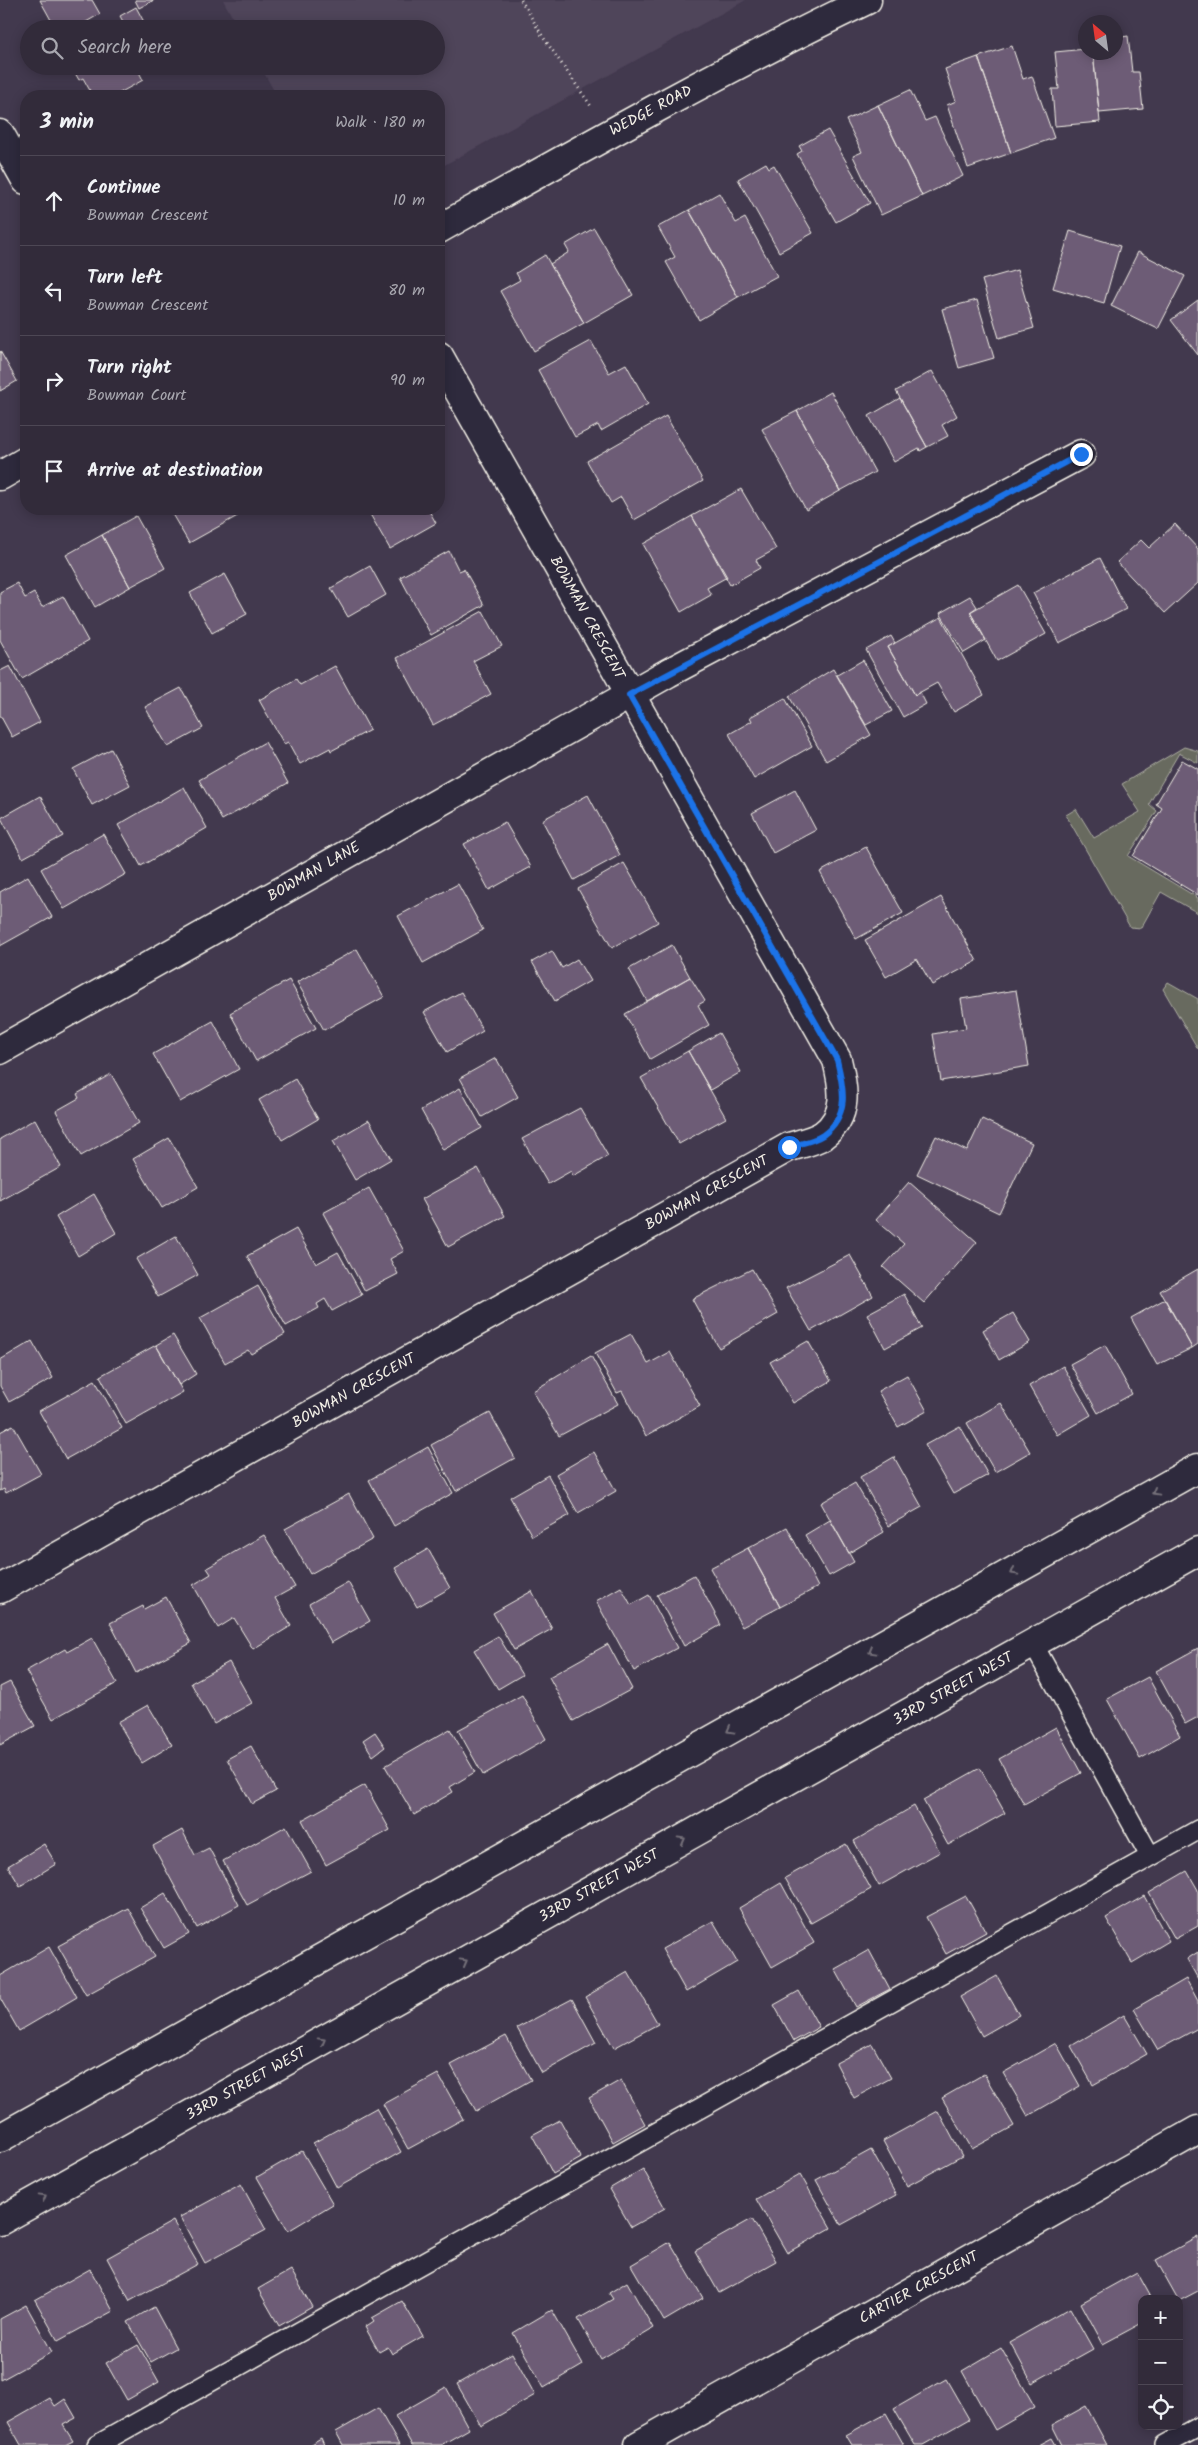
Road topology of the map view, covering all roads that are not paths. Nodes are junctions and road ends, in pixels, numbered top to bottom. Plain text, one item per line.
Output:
1 (867, 0) edge
2 (0, 134) edge
3 (20, 169) edge
4 (445, 226) edge
5 (445, 367) edge
6 (1081, 454) dead end
7 (20, 464) edge
8 (0, 476) edge
9 (629, 695) junction
10 (0, 1050) edge
11 (1198, 1468) edge
12 (1198, 1551) edge
13 (0, 1589) edge
14 (1033, 1644) junction
15 (1198, 1830) edge
16 (1150, 1856) junction
17 (1198, 2130) edge
18 (0, 2138) edge
19 (0, 2221) edge
20 (1198, 2427) edge
21 (97, 2445) edge
22 (640, 2445) edge
23 (1165, 2445) edge

1 - 4 street, WEDGE ROAD
2 - 3 street
5 - 9 street, BOWMAN CRESCENT
6 - 9 street, BOWMAN LANE
7 - 8 street
9 - 10 street, BOWMAN LANE
9 - 13 street, BOWMAN CRESCENT
11 -> 18 street
12 - 14 street, 33RD STREET WEST
14 - 16 lane
19 -> 14 street, 33RD STREET WEST
15 - 16 lane
16 - 21 lane
17 - 22 street, CARTIER CRESCENT
20 - 23 lane

